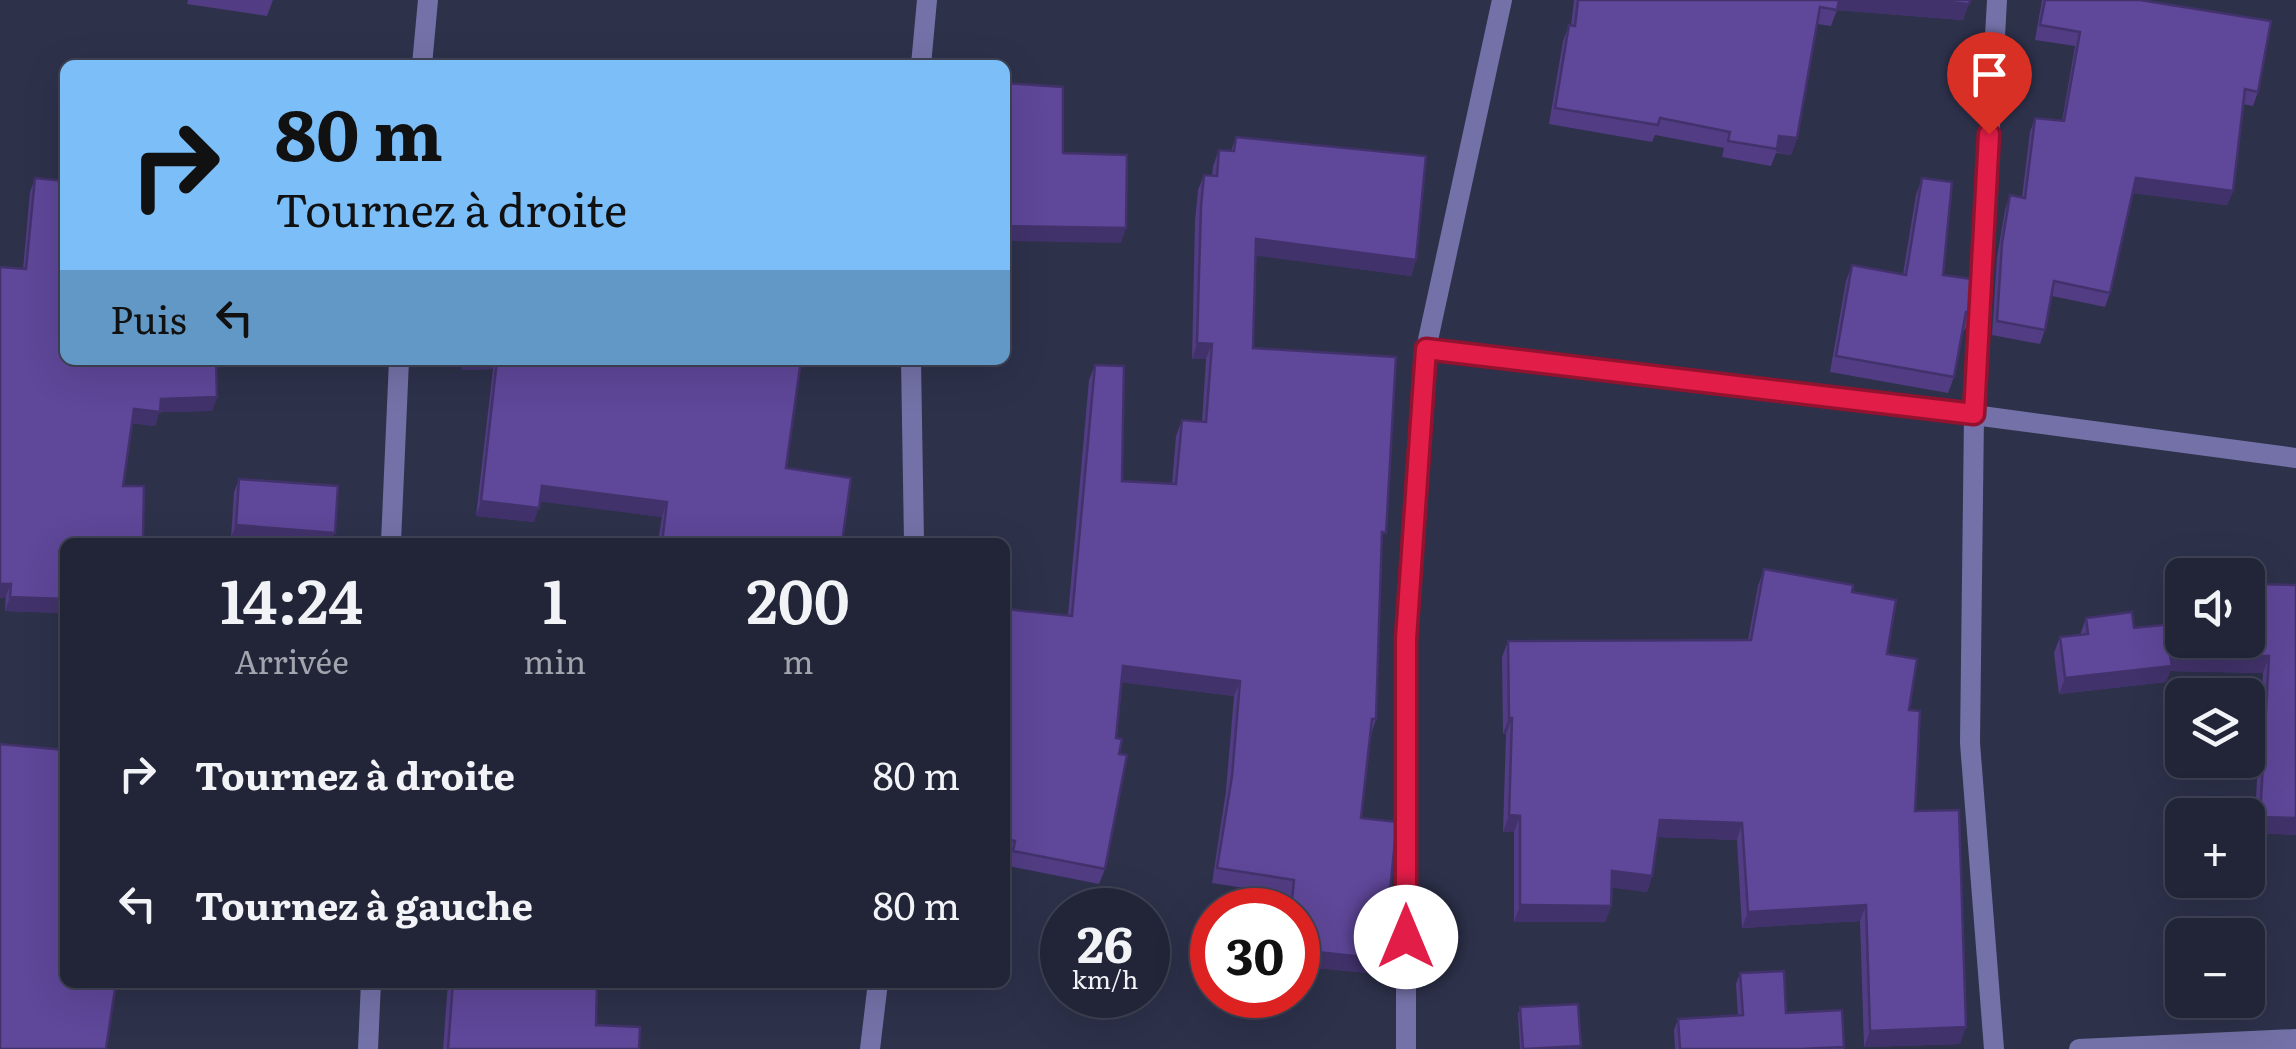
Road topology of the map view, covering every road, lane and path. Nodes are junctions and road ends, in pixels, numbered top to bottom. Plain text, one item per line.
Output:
1 (428, 0) edge
2 (926, 0) edge
3 (1502, 0) edge
4 (1996, 0) edge
5 (422, 60) edge
6 (921, 60) edge
7 (1426, 349) junction
8 (399, 365) edge
9 (911, 365) edge
10 (1974, 414) junction
11 (2296, 458) edge
12 (391, 538) edge
13 (914, 538) edge
14 (371, 988) edge
15 (877, 988) edge
16 (2296, 1039) edge
17 (368, 1049) edge
18 (870, 1049) edge
19 (1406, 1049) edge
20 (1994, 1049) edge
21 (2079, 1049) edge

1 - 5 street
2 - 6 street
3 - 7 street
4 - 10 street
7 - 10 street
7 - 19 street
8 - 12 street
9 - 13 street
10 - 11 street
10 - 20 street
14 - 17 street
15 - 18 street
16 - 21 street

